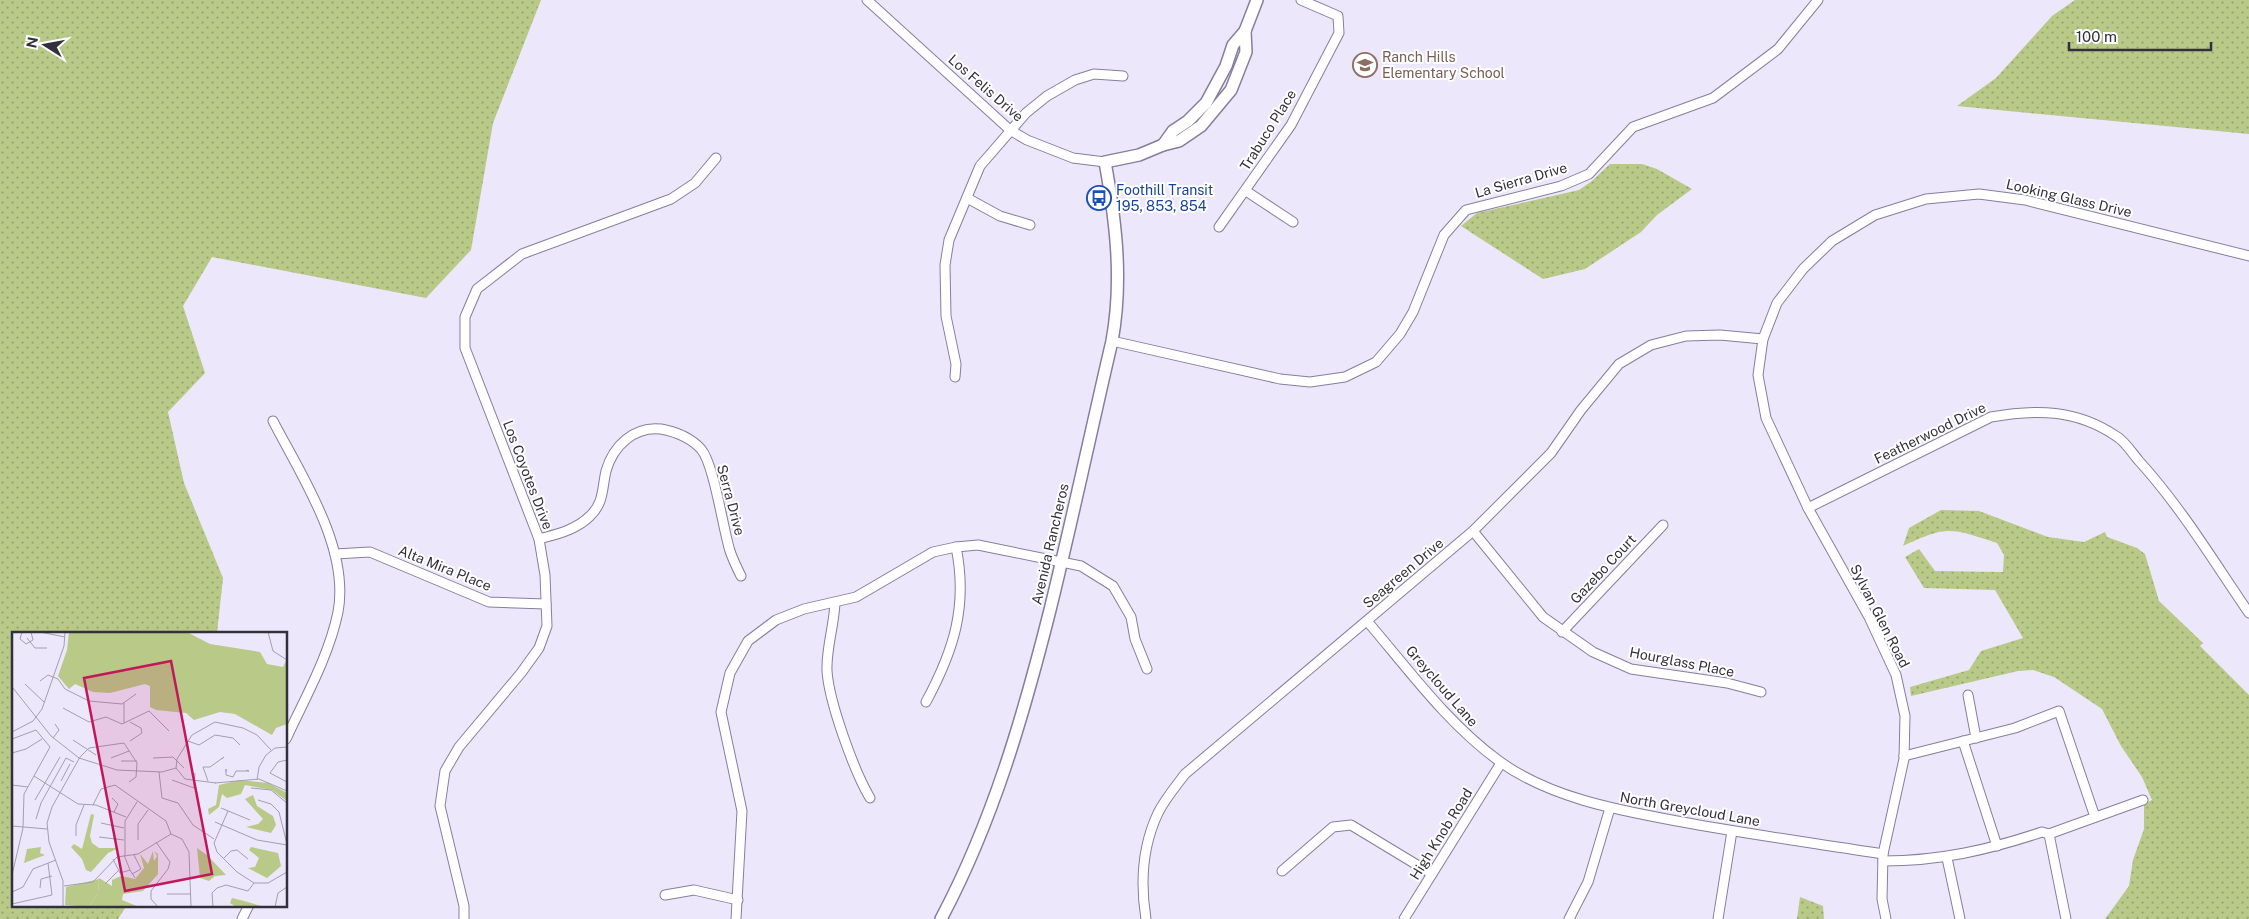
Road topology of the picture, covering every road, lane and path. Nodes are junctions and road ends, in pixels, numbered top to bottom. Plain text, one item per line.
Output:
1 (868, 0) edge
2 (1257, 0) edge
3 (1301, 0) edge
4 (1818, 0) edge
5 (1123, 76) dead end
6 (1010, 130) junction
7 (716, 158) dead end
8 (1105, 162) junction
9 (1246, 190) junction
10 (967, 198) junction
11 (1293, 222) dead end
12 (1030, 225) dead end
13 (1219, 227) dead end
14 (2249, 256) edge
15 (1762, 340) junction
16 (1112, 341) junction
17 (955, 377) dead end
18 (272, 421) dead end
19 (1808, 508) junction
20 (1663, 525) dead end
21 (1473, 531) junction
22 (539, 540) junction
23 (956, 546) junction
24 (335, 554) junction
25 (1061, 562) junction
26 (741, 576) dead end
27 (835, 603) junction
28 (546, 604) junction
29 (2249, 613) edge
30 (1368, 621) junction
31 (1562, 632) junction
32 (1147, 669) dead end
33 (1761, 692) dead end
34 (1968, 695) dead end
35 (926, 702) dead end
36 (288, 735) edge
37 (1976, 738) junction
38 (1963, 741) junction
39 (1904, 756) junction
40 (1501, 763) junction
41 (870, 798) dead end
42 (2143, 800) dead end
43 (1610, 808) junction
44 (2095, 817) junction
45 (1732, 831) junction
46 (2049, 834) junction
47 (1997, 846) junction
48 (1883, 857) junction
49 (1946, 858) junction
50 (1282, 871) dead end
51 (1432, 874) junction
52 (665, 895) dead end
53 (738, 900) junction
54 (248, 906) edge
55 (242, 919) edge
56 (464, 919) edge
57 (736, 919) edge
58 (941, 919) edge
59 (1146, 919) edge
60 (1404, 919) edge
61 (1569, 919) edge
62 (1718, 919) edge
63 (1886, 919) edge
64 (1960, 919) edge
65 (2066, 919) edge

1 - 6 street, Los Felis Drive
2 - 8 main road
3 - 9 street, Trabuco Place
4 - 16 street, La Sierra Drive
5 - 6 street
6 - 8 street, Los Felis Drive
6 - 10 street
7 - 22 street, Los Coyotes Drive
8 - 16 main road, Avenida Rancheros
9 - 11 street
9 - 13 street, Trabuco Place
10 - 12 street
10 - 17 street
14 - 15 street, Looking Glass Drive
15 - 19 street, Sylvan Glen Road
15 - 21 street, Seagreen Drive
16 - 25 main road, Avenida Rancheros
18 - 24 street
19 - 29 street, Featherwood Drive
19 - 39 street, Sylvan Glen Road
20 - 31 street, Gazebo Court
21 - 30 street, Seagreen Drive
21 - 31 street, Hourglass Place
22 - 26 street, Serra Drive
22 - 28 street, Los Coyotes Drive
23 - 25 street
23 - 27 street
23 - 35 street
24 - 28 street, Alta Mira Place
24 - 36 street
25 - 32 street
25 - 58 main road, Avenida Rancheros
27 - 41 street
27 - 53 street
28 - 56 street, Los Coyotes Drive
30 - 40 street, Greycloud Lane
30 - 59 street, Seagreen Drive
31 - 33 street, Hourglass Place
34 - 37 street
37 - 38 street
37 - 44 street
38 - 39 street
38 - 47 street
39 - 48 street, Sylvan Glen Road
40 - 43 street, North Greycloud Lane
40 - 51 street, High Knob Road
42 - 44 street, North Greycloud Lane
43 - 45 street, North Greycloud Lane
43 - 61 street
44 - 46 street, North Greycloud Lane
45 - 48 street, North Greycloud Lane
45 - 62 street
46 - 47 street, North Greycloud Lane
46 - 65 street
47 - 49 street, North Greycloud Lane
48 - 49 street, North Greycloud Lane
48 - 63 street, Sylvan Glen Road
49 - 64 street
50 - 51 street
51 - 60 street, High Knob Road
52 - 53 street
53 - 57 street
54 - 55 street

